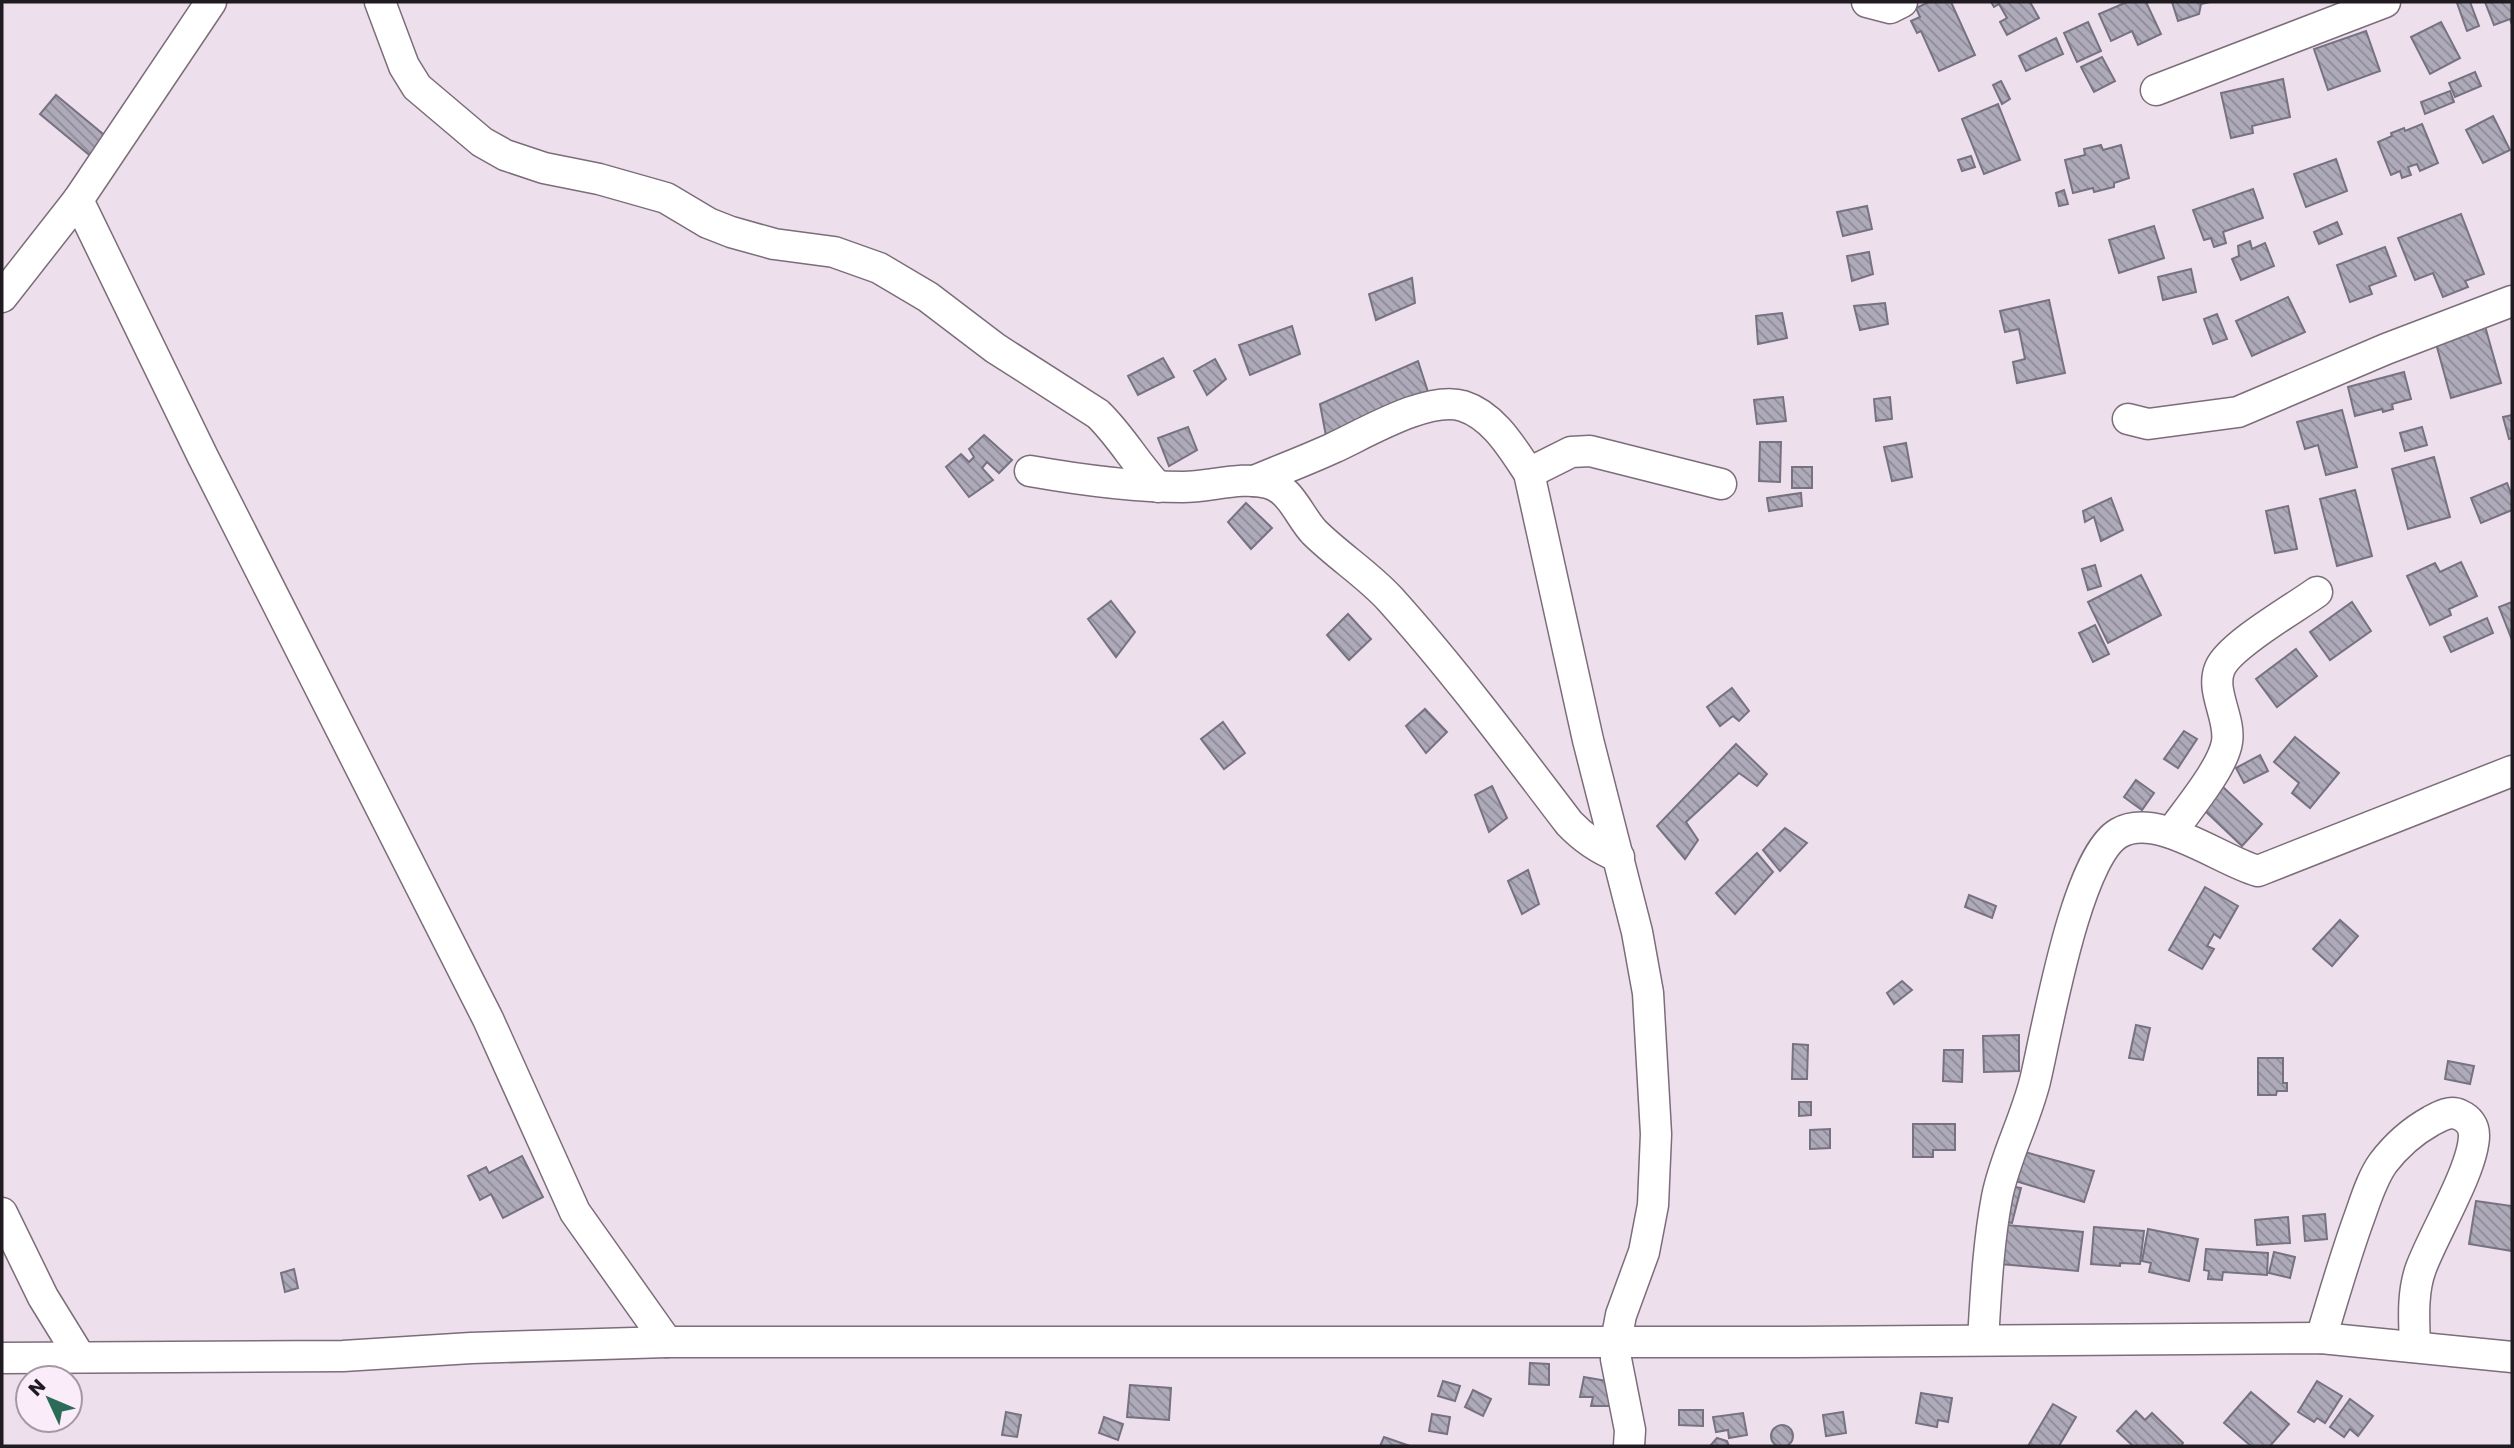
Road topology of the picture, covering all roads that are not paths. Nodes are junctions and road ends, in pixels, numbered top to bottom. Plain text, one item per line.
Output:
1 (211, 2) edge
2 (380, 2) edge
3 (1867, 2) edge
4 (1902, 2) edge
5 (2385, 2) edge
6 (2156, 90) dead end
7 (78, 200) junction
8 (2, 297) edge
9 (2512, 301) edge
10 (2128, 419) dead end
11 (1030, 471) dead end
12 (1529, 473) junction
13 (1254, 481) junction
14 (1721, 484) dead end
15 (1158, 487) junction
16 (2317, 592) dead end
17 (2512, 771) edge
18 (2171, 833) junction
19 (1619, 857) junction
20 (2, 1213) edge
21 (2322, 1338) junction
22 (1616, 1340) junction
23 (1983, 1340) junction
24 (667, 1342) junction
25 (2415, 1346) junction
26 (80, 1357) junction
27 (2512, 1357) edge
28 (2, 1358) edge
29 (1629, 1446) edge

1 - 7 street
2 - 15 street
3 - 4 street
5 - 6 street
7 - 8 street
7 - 24 street
9 - 10 street
11 - 15 street
12 - 13 street
12 - 14 street
12 - 19 street
13 - 15 street
13 - 19 street
16 - 18 street
17 - 18 street
18 - 23 street
19 - 22 street
20 - 26 street
21 - 23 street
21 - 25 street
21 - 25 street
22 - 23 street
22 - 24 street
22 - 29 street
24 - 26 street
25 - 27 street
26 - 28 street

